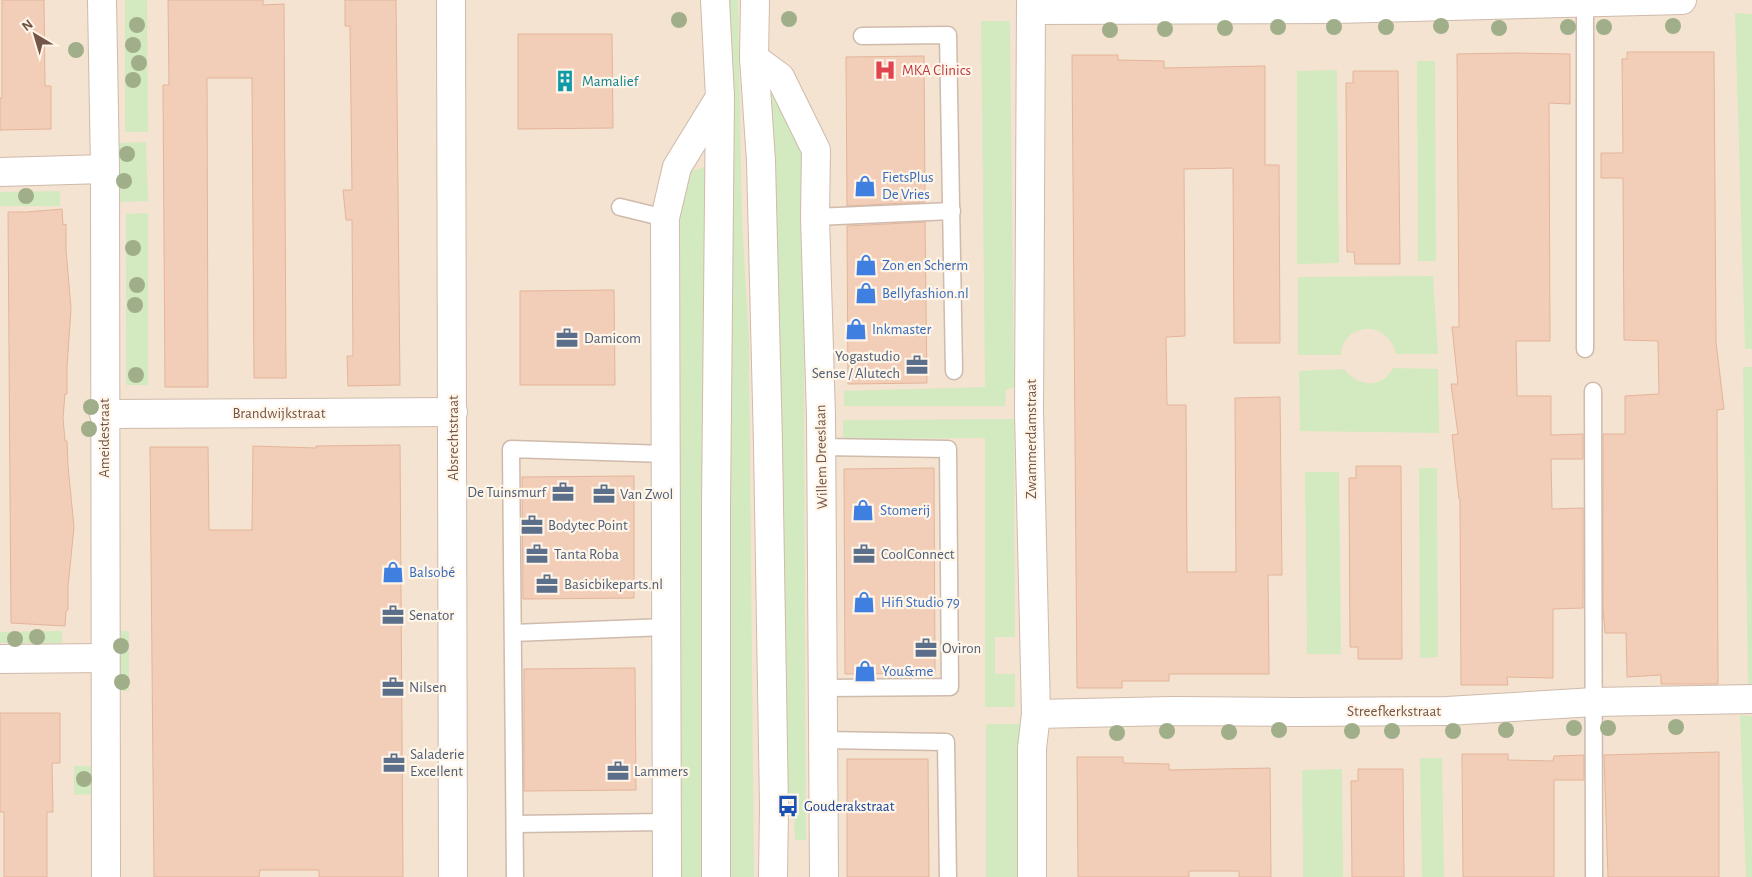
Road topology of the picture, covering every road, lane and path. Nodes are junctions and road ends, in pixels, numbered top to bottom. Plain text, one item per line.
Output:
1 (102, 0) edge
2 (451, 0) edge
3 (715, 0) edge
4 (755, 0) edge
5 (1682, 0) edge
6 (1585, 4) junction
7 (1031, 5) edge
8 (862, 36) dead end
9 (754, 58) junction
10 (720, 97) junction
11 (105, 169) junction
12 (0, 172) edge
13 (620, 207) dead end
14 (952, 212) junction
15 (816, 217) junction
16 (665, 218) junction
17 (1585, 349) dead end
18 (954, 371) dead end
19 (1593, 391) dead end
20 (453, 412) junction
21 (104, 414) junction
22 (821, 448) junction
23 (666, 454) junction
24 (666, 627) junction
25 (513, 633) junction
26 (0, 658) edge
27 (104, 658) junction
28 (823, 688) junction
29 (1752, 699) edge
30 (1594, 702) junction
31 (1036, 714) junction
32 (823, 740) junction
33 (666, 822) junction
34 (515, 824) junction
35 (106, 877) edge
36 (453, 877) edge
37 (515, 877) edge
38 (666, 877) edge
39 (716, 877) edge
40 (774, 877) edge
41 (824, 877) edge
42 (948, 877) edge
43 (1032, 877) edge
44 (1594, 877) edge

1 - 11 street, Ameidestraat
2 - 20 street, Absrechtstraat
3 - 10 street
4 - 9 street
5 - 6 street
6 - 7 street
6 - 17 lane
7 - 31 street, Zwammerdamstraat
8 - 14 lane
9 - 15 street, Willem Dreeslaan
9 - 40 street
10 - 16 street
10 - 39 street
11 - 12 street
11 - 21 street, Ameidestraat
13 - 16 lane
14 - 15 lane
14 - 18 lane
15 - 22 street, Willem Dreeslaan
16 - 23 street
19 - 30 lane
20 - 21 street, Brandwijkstraat
20 - 36 street, Absrechtstraat
21 - 27 street, Ameidestraat
22 - 28 street, Willem Dreeslaan
22 - 28 lane
23 - 24 street
23 - 25 lane
24 - 25 lane
24 - 33 street
25 - 34 lane
26 - 27 street
27 - 35 street, Ameidestraat
28 - 32 street, Willem Dreeslaan
29 - 30 street, Streefkerkstraat
30 - 31 street, Streefkerkstraat
30 - 44 lane
31 - 43 street, Zwammerdamstraat
32 - 41 street, Willem Dreeslaan
32 - 42 lane
33 - 34 lane
33 - 38 street
34 - 37 lane

